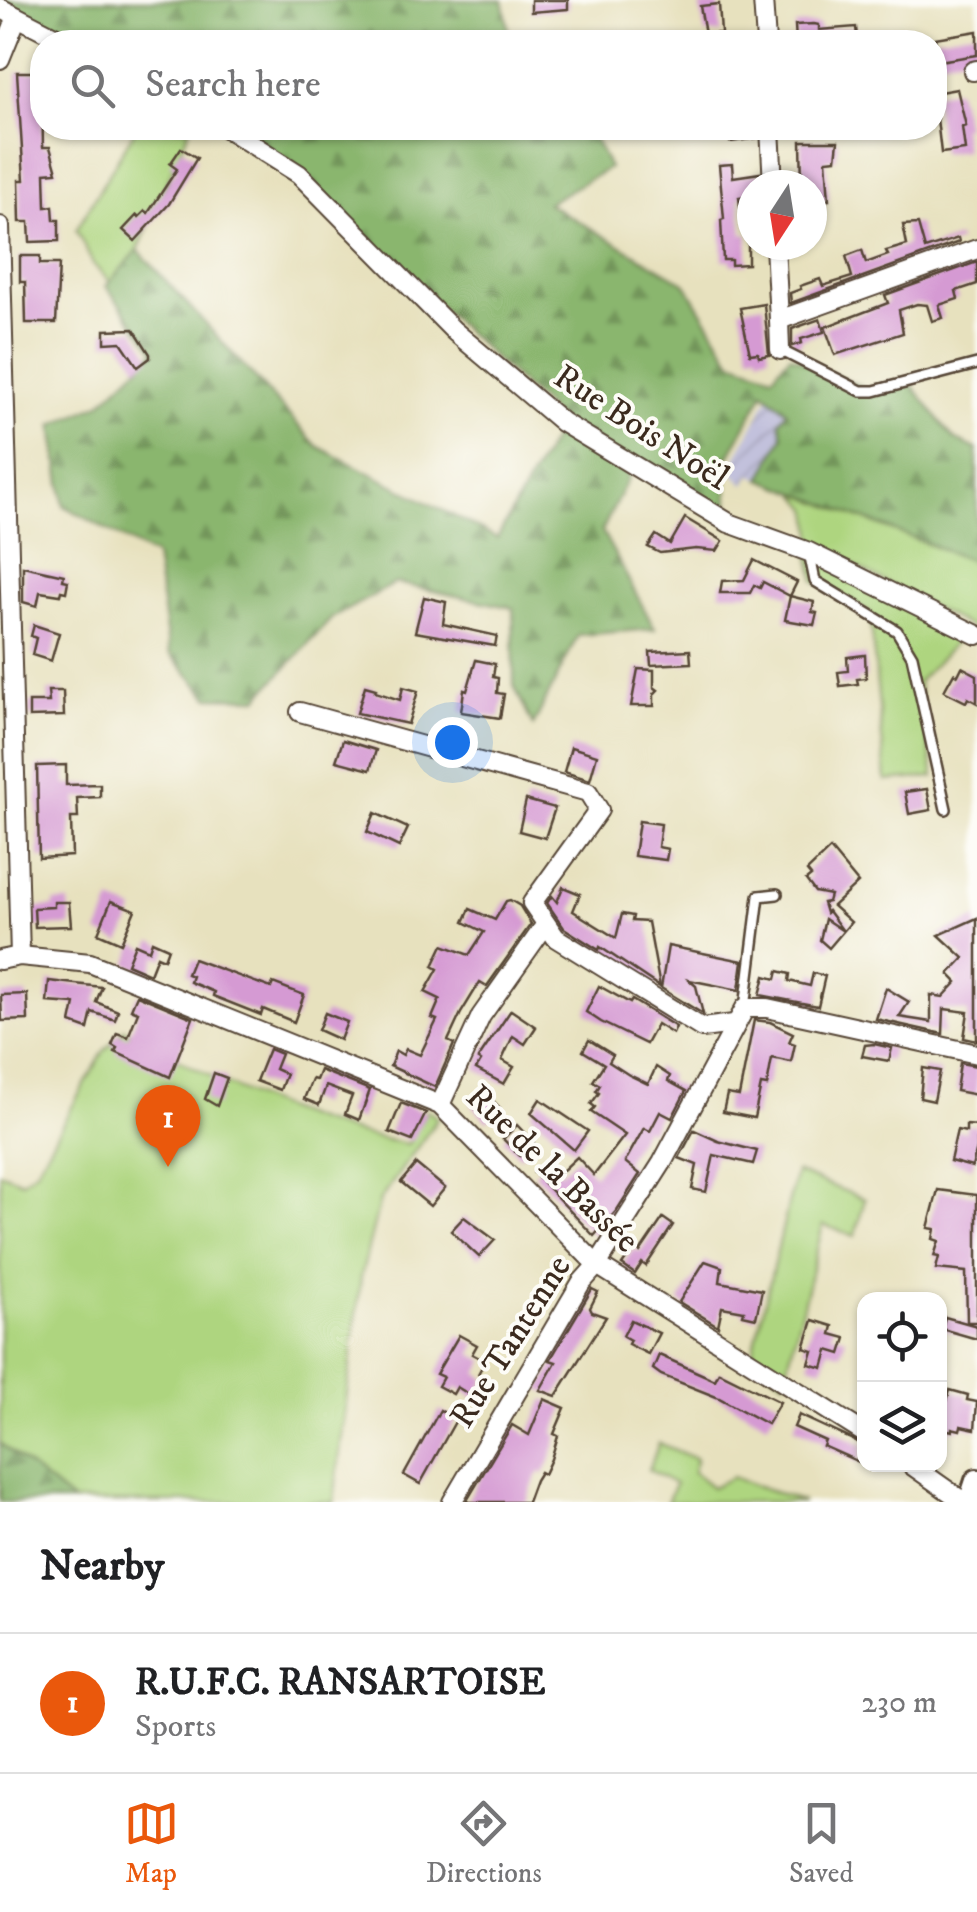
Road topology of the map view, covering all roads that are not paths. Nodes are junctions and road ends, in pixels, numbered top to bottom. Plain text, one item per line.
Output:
1 (763, 0) edge
2 (8, 13) edge
3 (42, 30) edge
4 (765, 30) edge
5 (0, 60) edge
6 (245, 140) edge
7 (771, 140) edge
8 (772, 170) edge
9 (0, 226) edge
10 (977, 248) edge
11 (776, 260) edge
12 (778, 320) junction
13 (780, 350) joint
14 (977, 364) edge
15 (3, 520) edge
16 (809, 552) junction
17 (977, 635) edge
18 (300, 712) dead end
19 (946, 810) dead end
20 (777, 894) dead end
21 (546, 924) junction
22 (20, 956) junction
23 (0, 960) edge
24 (745, 1008) junction
25 (734, 1024) junction
26 (977, 1054) edge
27 (440, 1105) junction
28 (597, 1265) junction
29 (857, 1429) edge
30 (922, 1472) edge
31 (977, 1481) edge
32 (452, 1502) edge
33 (967, 1502) edge

1 - 4 street
2 - 3 street
2 - 5 street
6 - 16 street, Rue Bois Noël
7 - 8 street
9 - 15 street
10 - 12 street
11 - 12 street
12 - 13 street
13 - 14 lane
15 - 22 street
16 - 17 street, Rue Bois Noël
16 - 19 lane
18 - 21 street
20 - 24 lane, Rue Tantenne
21 - 25 street
21 - 27 street
22 - 23 street, Rue de la Bassée
22 - 27 street, Rue de la Bassée
24 - 25 street, Rue Tantenne
24 - 26 street
25 - 28 street, Rue Tantenne
27 - 28 street, Rue de la Bassée
28 - 29 street, Rue de la Bassée
28 - 32 street, Rue Tantenne
30 - 33 street
31 - 33 street

